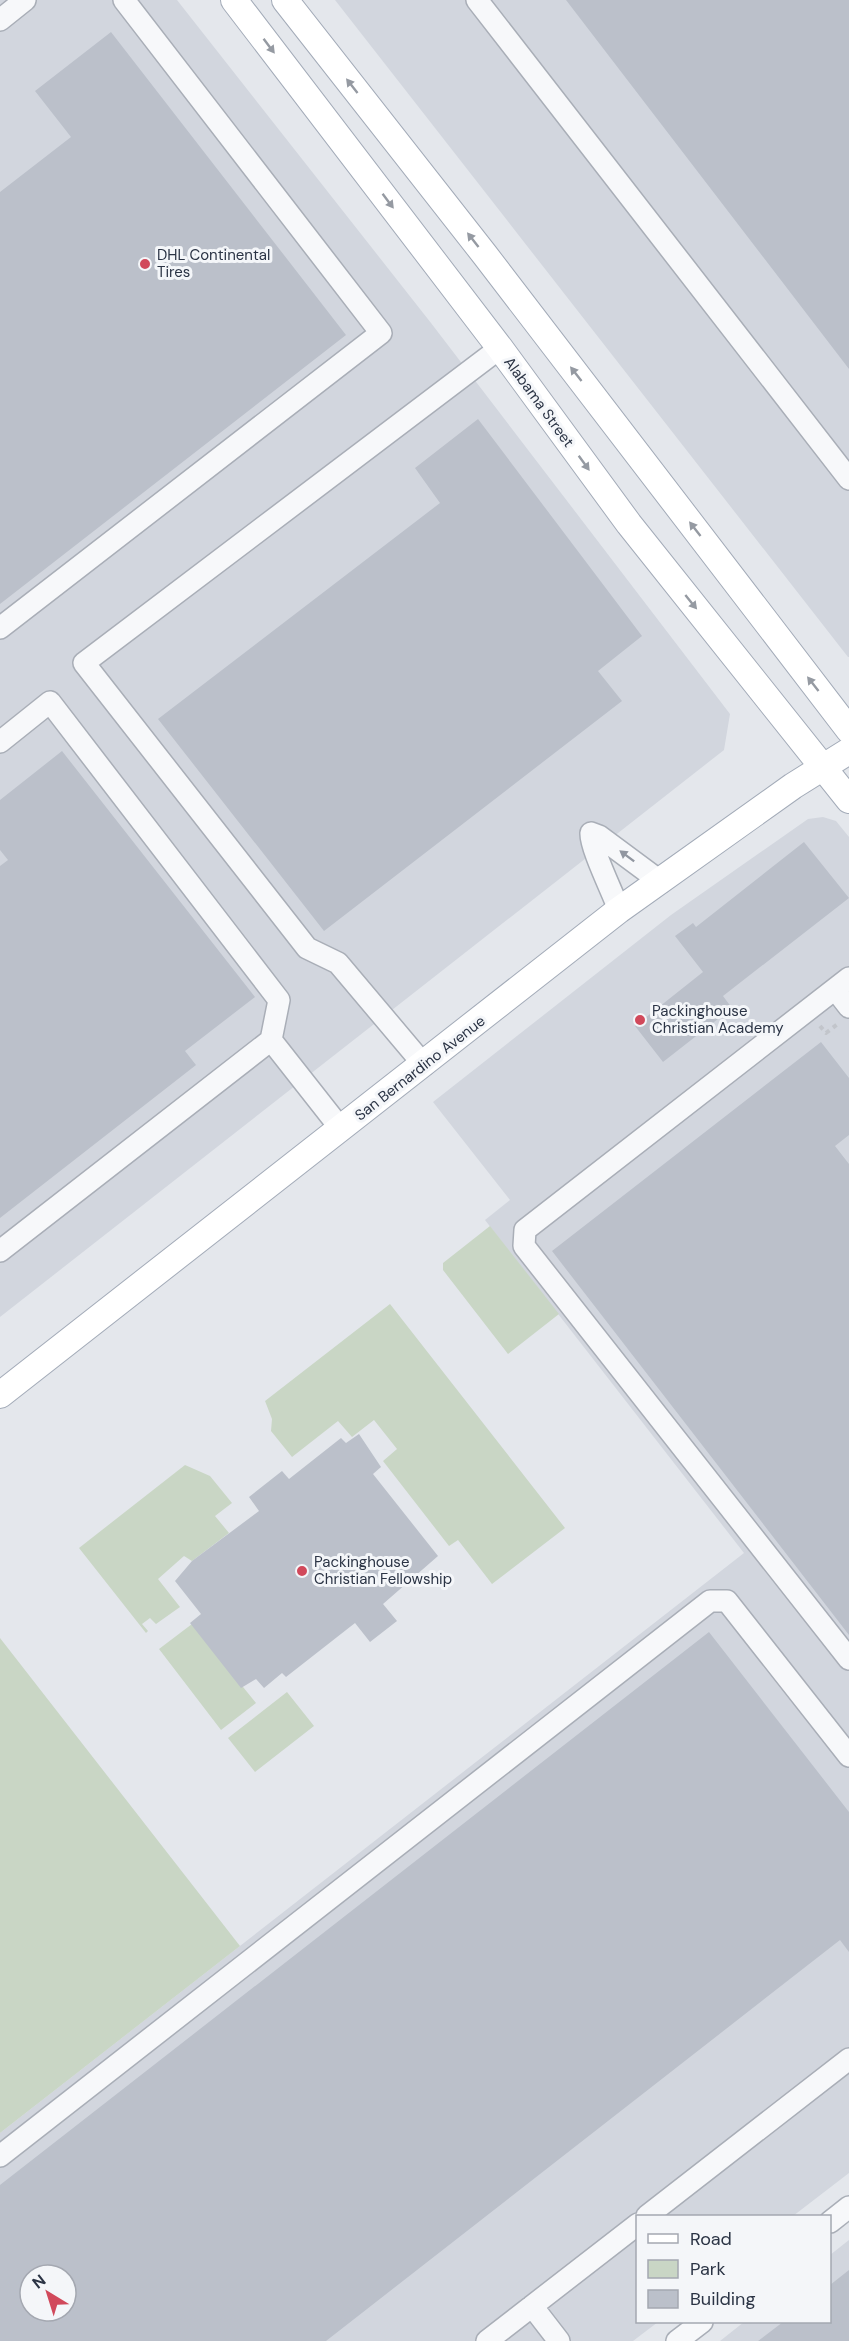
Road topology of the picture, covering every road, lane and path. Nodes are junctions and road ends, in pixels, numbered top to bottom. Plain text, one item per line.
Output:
1 (25, 0) edge
2 (124, 0) edge
3 (234, 0) edge
4 (477, 0) edge
5 (295, 4) edge
6 (0, 20) edge
7 (500, 348) junction
8 (849, 479) edge
9 (0, 628) edge
10 (849, 730) edge
11 (0, 742) edge
12 (849, 751) edge
13 (822, 767) junction
14 (849, 800) edge
15 (661, 882) junction
16 (619, 910) junction
17 (842, 984) edge
18 (846, 1013) edge
19 (812, 1032) dead end
20 (271, 1040) junction
21 (424, 1065) junction
22 (341, 1130) junction
23 (0, 1251) edge
24 (0, 1395) edge
25 (849, 1659) edge
26 (849, 1756) edge
27 (849, 2059) edge
28 (0, 2156) edge
29 (849, 2207) edge
30 (650, 2215) edge
31 (831, 2221) edge
32 (636, 2226) edge
33 (532, 2306) junction
34 (701, 2323) edge
35 (487, 2341) edge
36 (560, 2341) edge
37 (677, 2341) edge

1 - 6 street
2 - 9 street
3 -> 7 main road, Alabama Street
4 - 8 street
10 -> 5 main road
7 -> 13 main road, Alabama Street
7 - 21 street
11 - 20 street
12 - 13 main road, San Bernardino Avenue
13 - 14 main road, Alabama Street
13 - 15 main road, San Bernardino Avenue
15 - 16 main road, San Bernardino Avenue
15 -> 16 street
16 - 21 main road, San Bernardino Avenue
17 - 18 street
17 - 25 street
18 - 19 path
20 - 22 street
20 - 23 street
21 - 22 main road, San Bernardino Avenue
22 - 24 main road, San Bernardino Avenue
26 - 28 street
27 - 30 street
29 - 31 street
32 - 33 street
33 - 35 street
33 - 36 street
34 - 37 street

